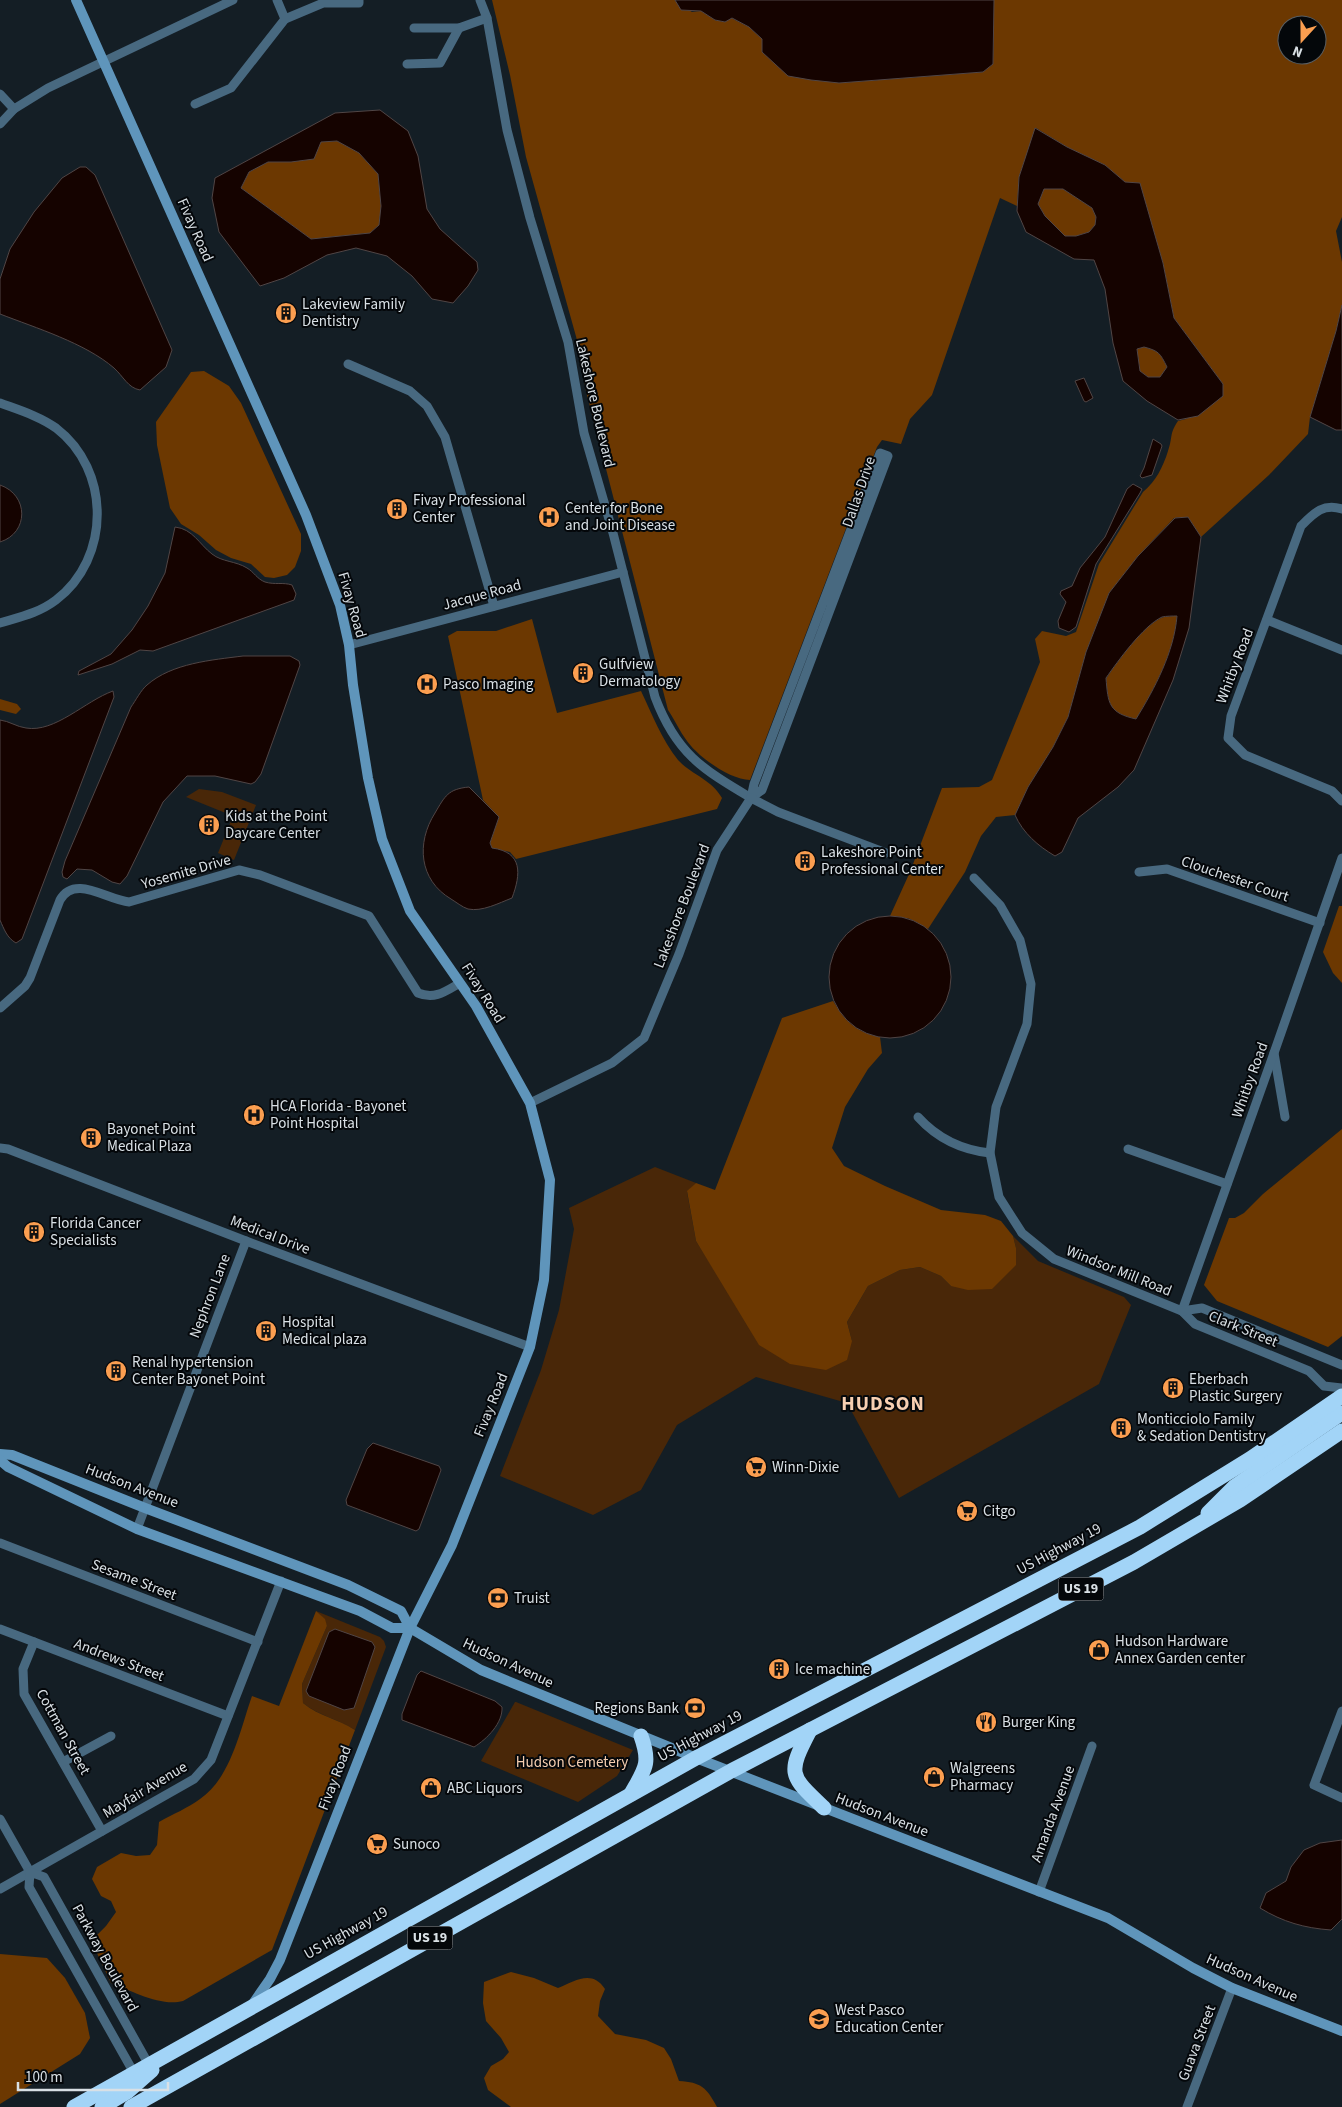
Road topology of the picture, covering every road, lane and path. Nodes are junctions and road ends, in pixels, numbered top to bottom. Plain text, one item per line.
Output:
1 (76, 0) edge
2 (234, 0) edge
3 (277, 0) edge
4 (359, 0) edge
5 (480, 0) edge
6 (487, 18) junction
7 (286, 19) junction
8 (414, 28) dead end
9 (459, 28) junction
10 (103, 60) junction
11 (407, 64) dead end
12 (0, 94) edge
13 (195, 104) dead end
14 (14, 109) junction
15 (0, 124) edge
16 (348, 364) dead end
17 (0, 403) edge
18 (1342, 509) edge
19 (622, 572) junction
20 (494, 606) junction
21 (1268, 620) junction
22 (0, 623) edge
23 (349, 645) junction
24 (1342, 650) edge
25 (751, 798) junction
26 (1342, 801) edge
27 (886, 853) dead end
28 (1342, 858) edge
29 (1139, 872) dead end
30 (974, 878) dead end
31 (1320, 924) junction
32 (460, 982) junction
33 (0, 1008) edge
34 (1274, 1053) junction
35 (530, 1103) junction
36 (918, 1117) dead end
37 (1285, 1117) dead end
38 (0, 1148) edge
39 (1128, 1148) dead end
40 (990, 1153) junction
41 (1227, 1184) junction
42 (246, 1241) junction
43 (1182, 1311) junction
44 (530, 1347) junction
45 (1342, 1365) edge
46 (1342, 1388) edge
47 (1342, 1396) edge
48 (1342, 1413) edge
49 (1342, 1431) edge
50 (0, 1454) edge
51 (0, 1460) edge
52 (145, 1508) junction
53 (137, 1529) junction
54 (1191, 1530) junction
55 (0, 1544) edge
56 (281, 1581) junction
57 (410, 1628) junction
58 (0, 1629) edge
59 (34, 1642) junction
60 (258, 1642) junction
61 (1342, 1711) edge
62 (228, 1716) junction
63 (810, 1730) junction
64 (112, 1736) dead end
65 (641, 1736) junction
66 (1092, 1746) dead end
67 (696, 1758) junction
68 (63, 1762) junction
69 (731, 1771) junction
70 (631, 1794) junction
71 (1342, 1798) edge
72 (824, 1808) junction
73 (0, 1819) edge
74 (102, 1831) junction
75 (30, 1872) junction
76 (0, 1889) edge
77 (1039, 1892) junction
78 (1232, 1988) junction
79 (252, 2006) junction
80 (1342, 2031) edge
81 (165, 2056) junction
82 (149, 2065) junction
83 (134, 2073) junction
84 (74, 2107) edge
85 (102, 2107) edge
86 (131, 2107) edge
87 (1187, 2107) edge

1 - 10 street, Fivay Road
2 - 10 street
3 - 7 street
4 - 7 street
5 - 6 street, Lakeshore Boulevard
6 - 9 street
6 - 19 street, Lakeshore Boulevard
7 - 13 street
8 - 9 street
9 - 11 street
10 - 14 street
10 - 23 street, Fivay Road
12 - 14 street
14 - 15 street
16 - 20 street
17 - 22 street
18 - 21 street, Whitby Road
19 - 20 street, Jacque Road
19 - 25 street, Lakeshore Boulevard
20 - 23 street, Jacque Road
21 - 24 street
21 - 26 street, Whitby Road
23 - 32 street, Fivay Road
25 - 25 street, Dallas Drive
25 - 27 street
25 - 35 street, Lakeshore Boulevard
28 - 31 street, Whitby Road
29 - 31 street, Clouchester Court
30 - 40 street, Windsor Mill Road
31 - 34 street, Whitby Road
32 - 33 street, Yosemite Drive
32 - 35 street, Fivay Road
34 - 37 street
34 - 41 street, Whitby Road
35 - 44 street, Fivay Road
36 - 40 street
38 - 42 street, Medical Drive
39 - 41 street
40 - 43 street, Windsor Mill Road
41 - 43 street, Whitby Road
42 - 44 street, Medical Drive
42 - 52 street, Nephron Lane
43 - 45 street, Clark Street
43 - 46 street, Clark Street
44 - 57 street, Fivay Road
47 - 67 highway, US Highway 19 / US 19
48 - 54 highway
49 - 54 highway, US 19
50 - 52 street, Hudson Avenue
51 - 53 street, Hudson Avenue
52 - 53 street, Nephron Lane
52 - 57 street, Hudson Avenue
53 - 56 street, Hudson Avenue
54 - 63 highway, US 19
55 - 60 street, Sesame Street
56 - 57 street, Hudson Avenue
56 - 60 street, Mayfair Avenue
57 - 65 street, Hudson Avenue
57 - 79 street, Fivay Road
58 - 59 street, Andrews Street
59 - 62 street, Andrews Street
59 - 68 street, Cottman Street
60 - 62 street, Mayfair Avenue
61 - 71 street
62 - 74 street, Mayfair Avenue
63 - 69 highway, US 19
63 - 72 highway
64 - 68 street
65 - 67 street, Hudson Avenue
65 - 70 highway
66 - 77 street, Amanda Avenue
67 - 69 street, Hudson Avenue
67 - 70 highway, US Highway 19 / US 19
68 - 74 street, Cottman Street
69 - 72 street, Hudson Avenue
69 - 86 highway, US 19
70 - 79 highway, US Highway 19 / US 19
72 - 77 street, Hudson Avenue
73 - 75 street, Parkway Boulevard
74 - 75 street, Mayfair Avenue
75 - 76 street, Mayfair Avenue
75 - 82 street, Parkway Boulevard
75 - 83 street, Parkway Boulevard
77 - 78 street, Hudson Avenue
78 - 80 street, Hudson Avenue
78 - 87 street, Guava Street
79 - 81 highway, US Highway 19 / US 19
81 - 82 highway, US Highway 19 / US 19
81 - 85 highway
82 - 83 highway, US Highway 19 / US 19
83 - 84 highway, US Highway 19 / US 19

